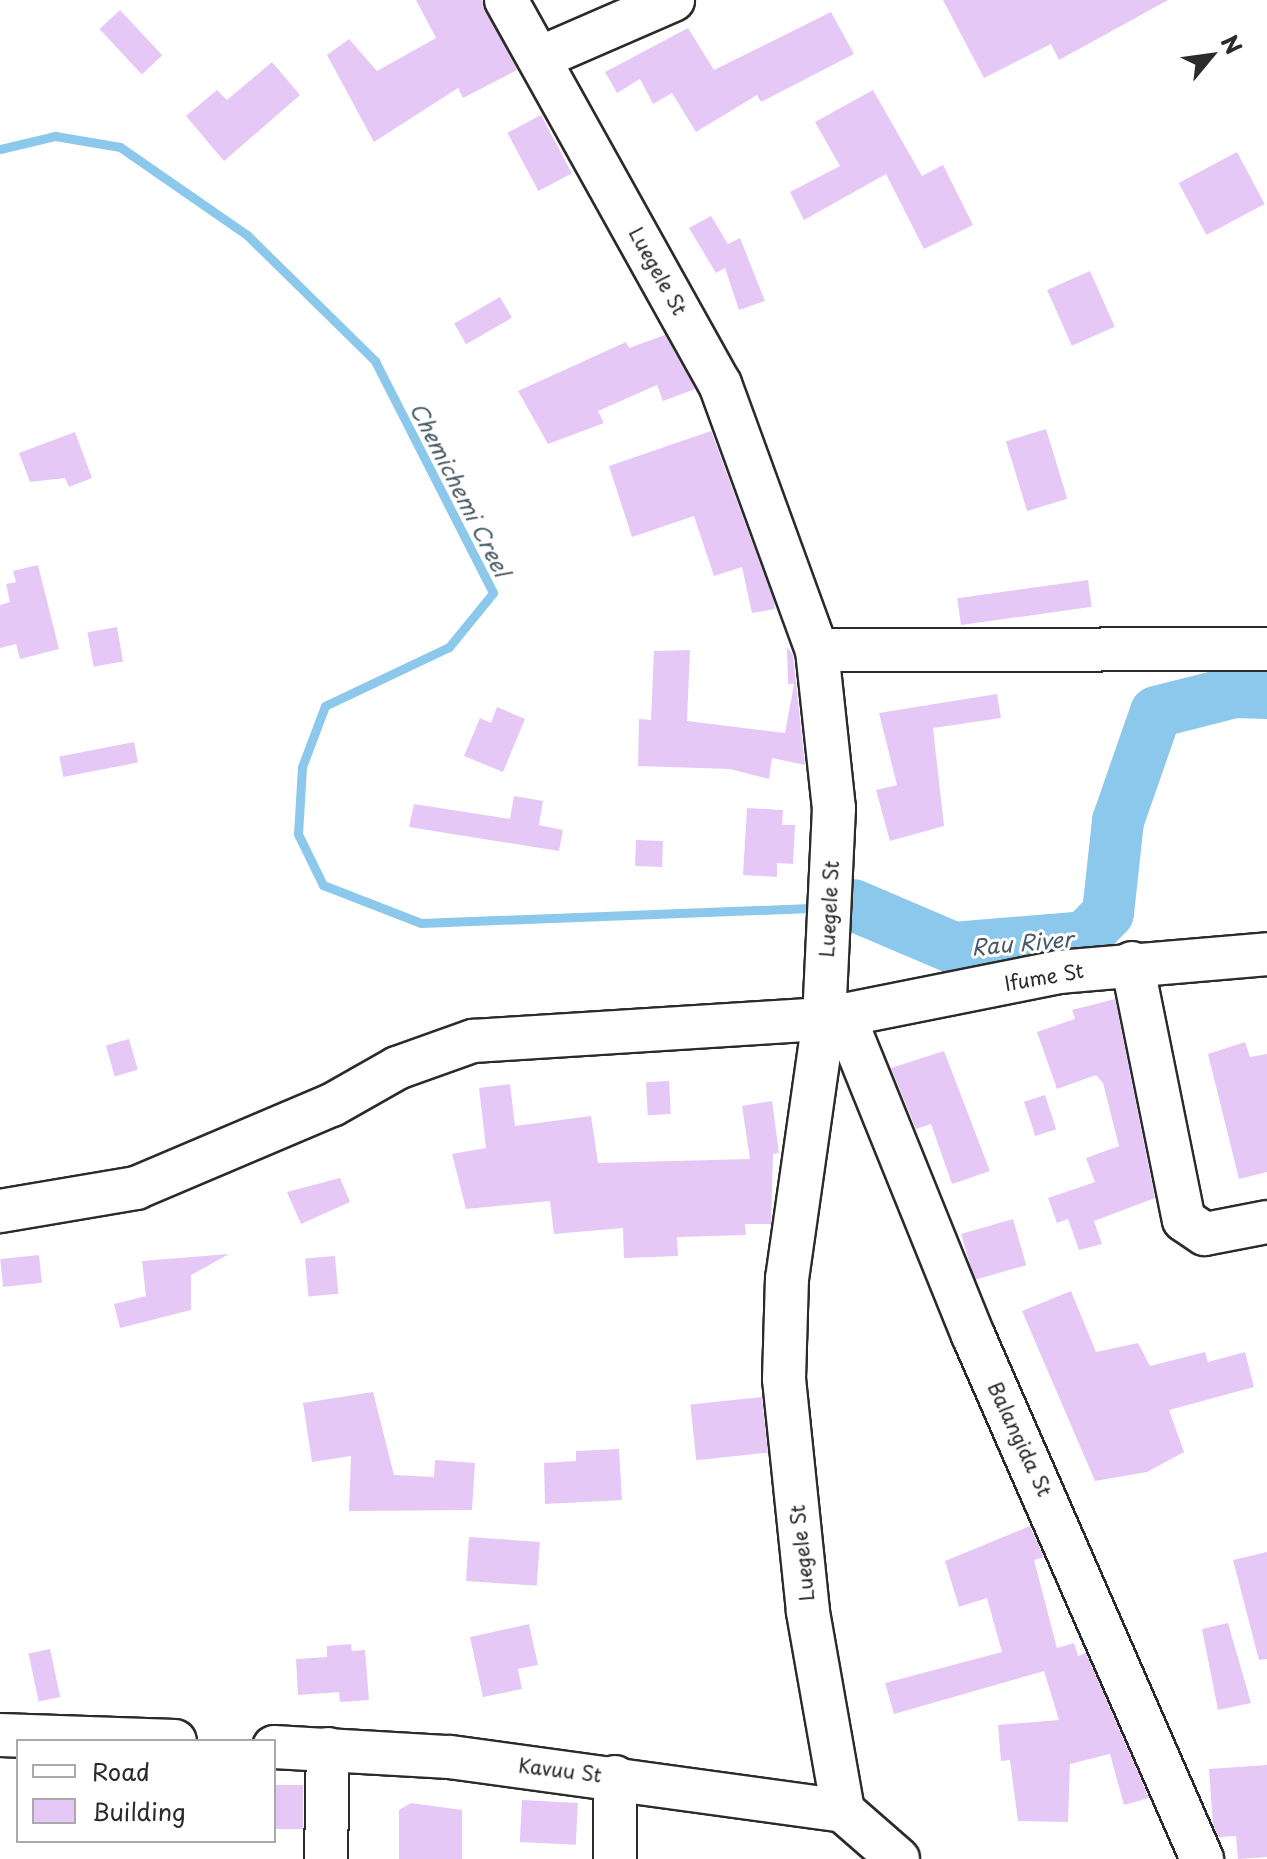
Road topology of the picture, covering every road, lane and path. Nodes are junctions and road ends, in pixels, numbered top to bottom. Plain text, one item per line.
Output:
1 (506, 0) edge
2 (673, 0) edge
3 (542, 57) junction
4 (1267, 649) edge
5 (817, 650) junction
6 (1267, 954) edge
7 (1132, 963) junction
8 (834, 1017) junction
9 (0, 1211) edge
10 (1267, 1222) edge
11 (0, 1735) edge
12 (117, 1739) edge
13 (276, 1747) edge
14 (328, 1749) junction
15 (615, 1777) junction
16 (843, 1811) junction
17 (326, 1859) edge
18 (615, 1859) edge
19 (898, 1859) edge
20 (1202, 1859) edge

1 - 3 street, Luegele St
2 - 3 street
3 - 5 street, Luegele St
4 - 5 street
5 - 8 street, Luegele St
6 - 7 street, Ifume St
7 - 8 street, Ifume St
7 - 10 street
8 - 9 street, Ifume St
8 - 16 street, Luegele St
8 - 20 street, Balangida St
11 - 12 street
13 - 14 street, Kavuu St
14 - 15 street, Kavuu St
14 - 17 street
15 - 16 street, Kavuu St
15 - 18 street
16 - 19 street

